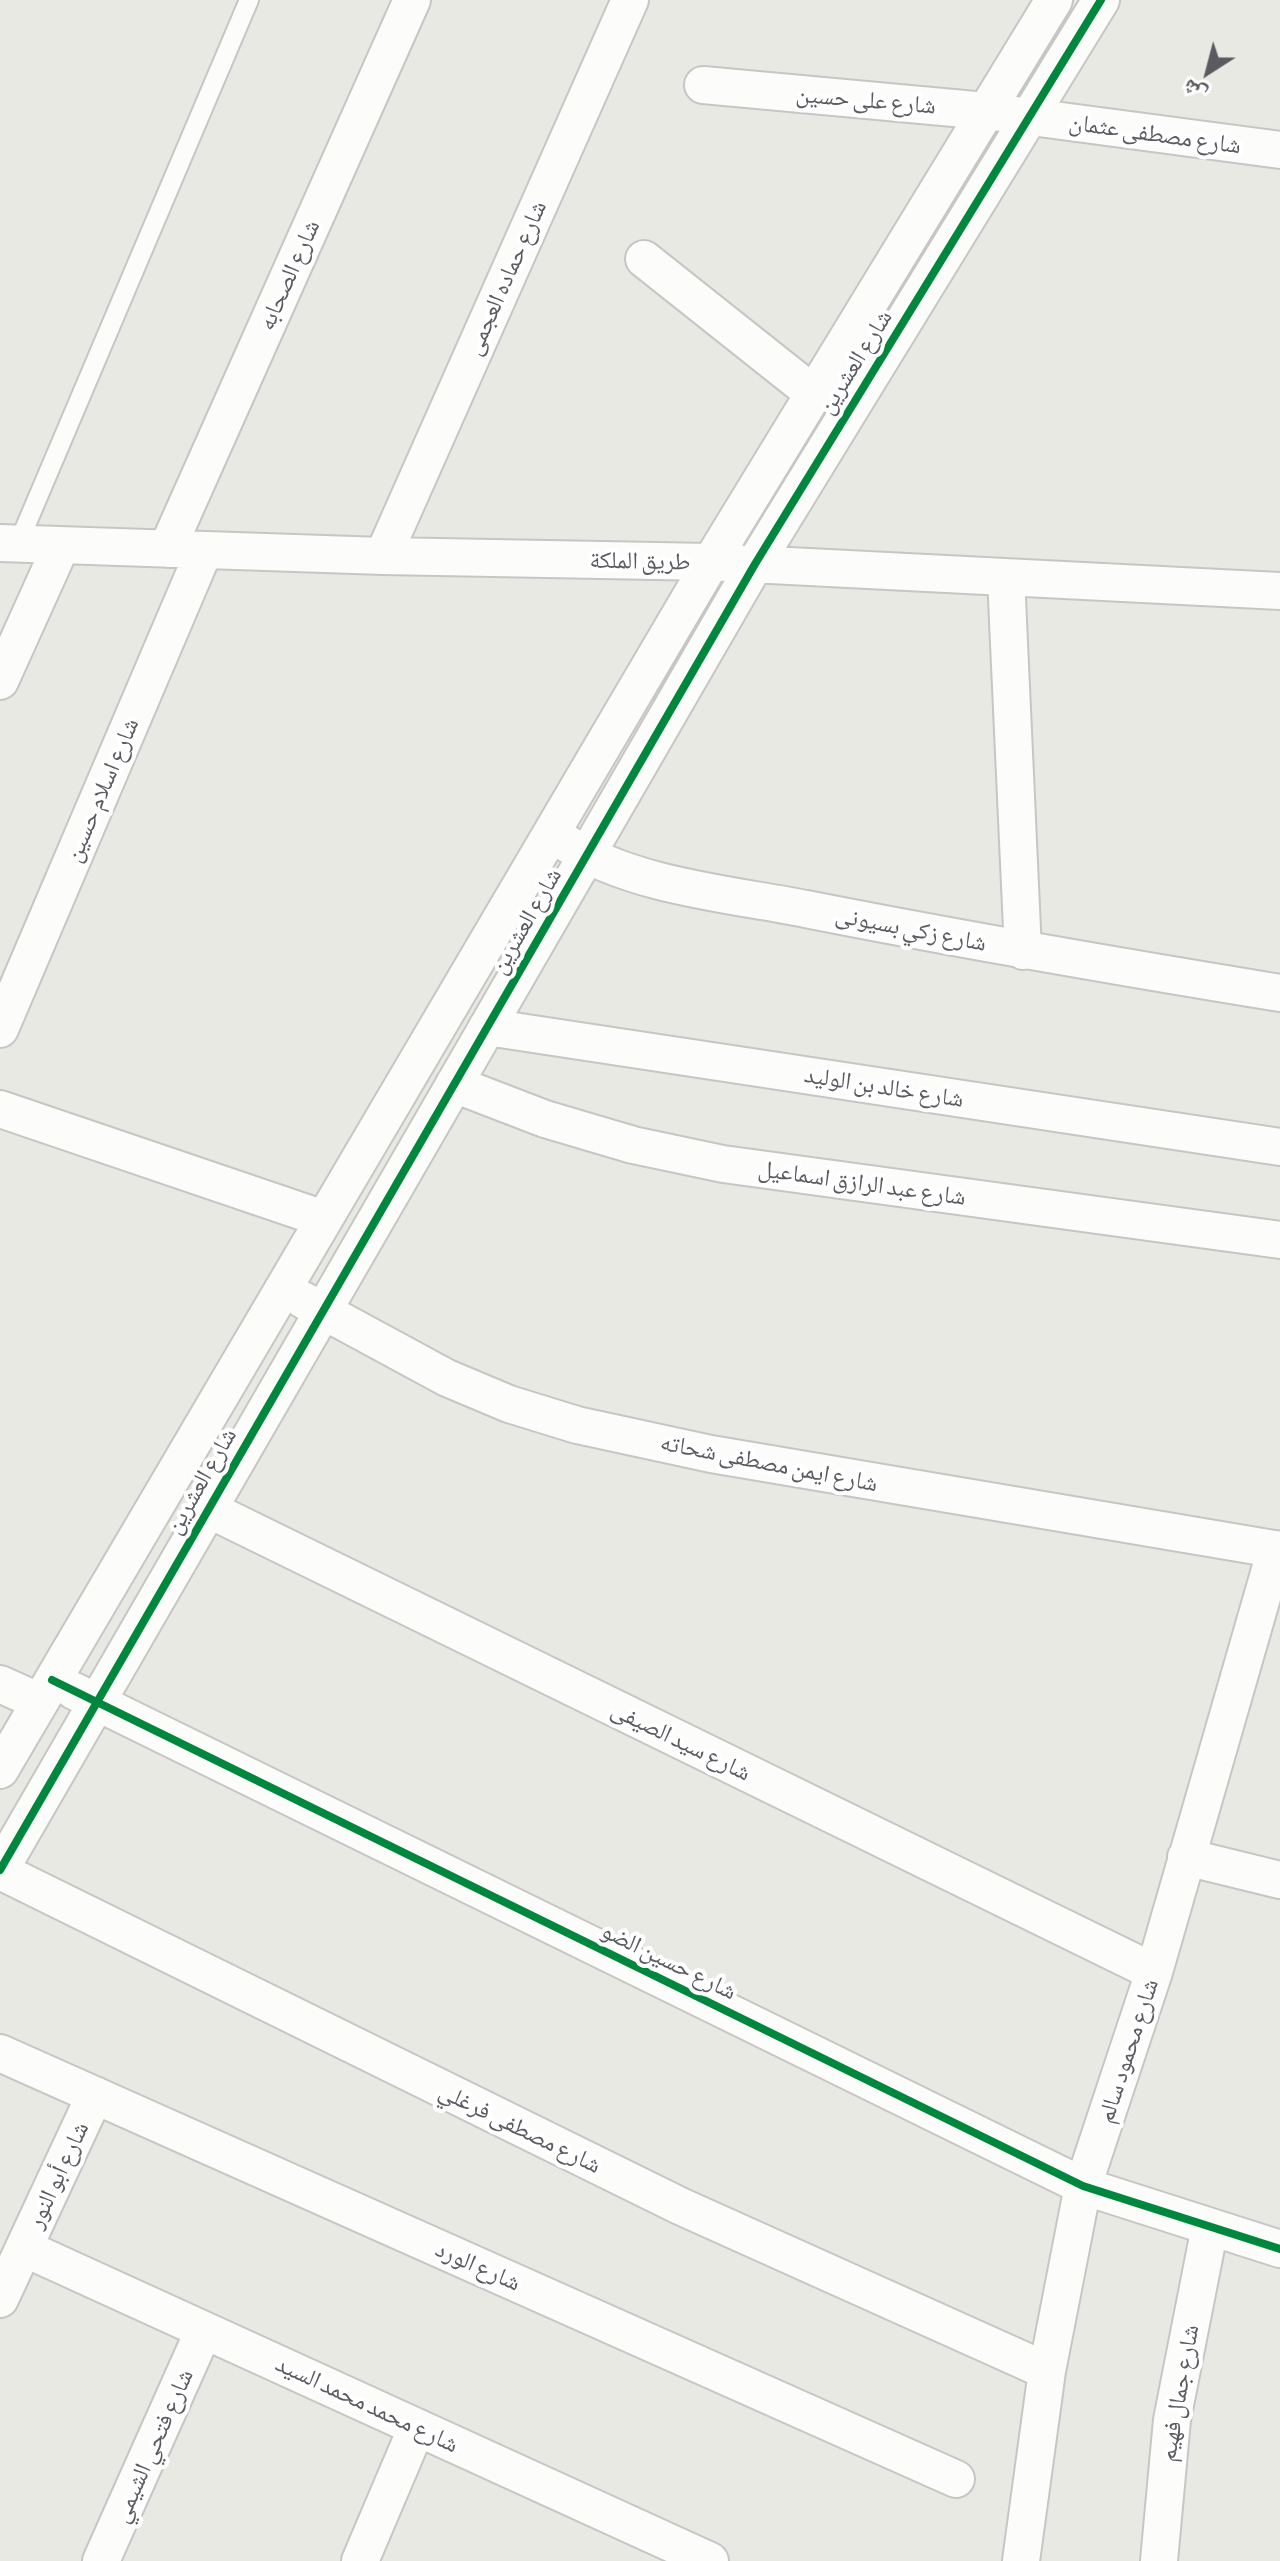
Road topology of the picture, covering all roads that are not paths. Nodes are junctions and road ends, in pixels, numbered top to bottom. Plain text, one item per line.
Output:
1 (249, 0) edge
2 (412, 0) edge
3 (630, 0) edge
4 (1054, 0) edge
5 (1101, 0) edge
6 (703, 85) dead end
7 (986, 111) junction
8 (1029, 117) junction
9 (1280, 150) edge
10 (644, 259) dead end
11 (814, 394) junction
12 (9, 543) edge
13 (61, 546) junction
14 (167, 549) junction
15 (204, 551) junction
16 (383, 556) junction
17 (711, 562) junction
18 (755, 564) junction
19 (1006, 577) junction
20 (1280, 591) edge
21 (0, 681) edge
22 (552, 833) junction
23 (586, 856) junction
24 (1023, 951) junction
25 (1280, 993) edge
26 (487, 1027) junction
27 (0, 1029) edge
28 (454, 1084) junction
29 (0, 1109) edge
30 (1280, 1147) edge
31 (324, 1219) junction
32 (1280, 1240) edge
33 (285, 1289) junction
34 (323, 1313) junction
35 (208, 1509) junction
36 (1278, 1550) edge
37 (0, 1684) edge
38 (46, 1691) junction
39 (96, 1702) junction
40 (0, 1770) edge
41 (1186, 1857) junction
42 (0, 1871) edge
43 (1280, 1880) edge
44 (1154, 1972) junction
45 (0, 2053) edge
46 (95, 2095) junction
47 (1083, 2186) junction
48 (1210, 2227) junction
49 (24, 2248) junction
50 (1280, 2249) edge
51 (0, 2299) edge
52 (204, 2330) junction
53 (1047, 2371) junction
54 (417, 2427) junction
55 (956, 2479) dead end
56 (696, 2558) edge
57 (101, 2561) edge
58 (360, 2561) edge
59 (1021, 2561) edge
60 (1159, 2561) edge

1 - 12 lane
2 - 14 street, شارع الصحابه
3 - 16 street, شارع حماده العجمى
4 - 7 street, شارع العشرين
5 - 8 street, شارع العشرين
6 - 7 street, شارع على حسين
7 - 8 street, شارع على حسين
7 - 11 street, شارع العشرين
8 - 9 street, شارع مصطفى عثمان
8 - 18 street, شارع العشرين
10 - 11 street
11 - 17 street, شارع العشرين
12 - 13 street, طريق الملكة
13 - 14 street, طريق الملكة
13 - 21 street
14 - 15 street, طريق الملكة
15 - 16 street, طريق الملكة
15 - 27 street, شارع اسلام حسين
16 - 17 street, طريق الملكة
17 - 18 street, طريق الملكة
17 - 22 street, شارع العشرين
18 - 19 street, طريق الملكة
18 - 23 street, شارع العشرين
19 - 20 street, طريق الملكة
19 - 24 street
22 - 23 street, شارع زكي بسيونى
22 - 31 street, شارع العشرين
23 - 24 street, شارع زكي بسيونى
23 - 26 street, شارع العشرين
24 - 25 street, شارع زكي بسيونى
26 - 28 street, شارع العشرين
26 - 30 street, شارع خالد بن الوليد
28 - 32 street, شارع عبد الرازق اسماعيل
28 - 34 street, شارع العشرين
29 - 31 street
31 - 33 street, شارع العشرين
33 - 34 street, شارع ايمن مصطفى شحاته
33 - 38 street, شارع العشرين
34 - 35 street, شارع العشرين
34 - 36 street, شارع ايمن مصطفى شحاته
35 - 39 street, شارع العشرين
35 - 44 street, شارع سيد الصيفى
36 - 41 street, شارع محمود سالم
37 - 38 street, شارع حسين الضو
38 - 39 street, شارع حسين الضو
38 - 40 street, شارع العشرين
39 - 42 street, شارع العشرين
39 - 47 street, شارع حسين الضو
41 - 43 street
41 - 44 street, شارع محمود سالم
42 - 53 street, شارع مصطفى فرغلي
44 - 47 street, شارع محمود سالم
45 - 46 street, شارع الورد
46 - 49 street, شارع أبو النور
46 - 55 street, شارع الورد
47 - 48 street, شارع حسين الضو
47 - 53 street, شارع محمود سالم
48 - 50 street, شارع حسين الضو
48 - 60 street, شارع جمال فهيم
49 - 51 street, شارع أبو النور
49 - 52 street, شارع محمد محمد السيد
52 - 54 street, شارع محمد محمد السيد
52 - 57 street, شارع فتحي الشيمي
53 - 59 street, شارع محمود سالم
54 - 56 street, شارع محمد محمد السيد
54 - 58 street

